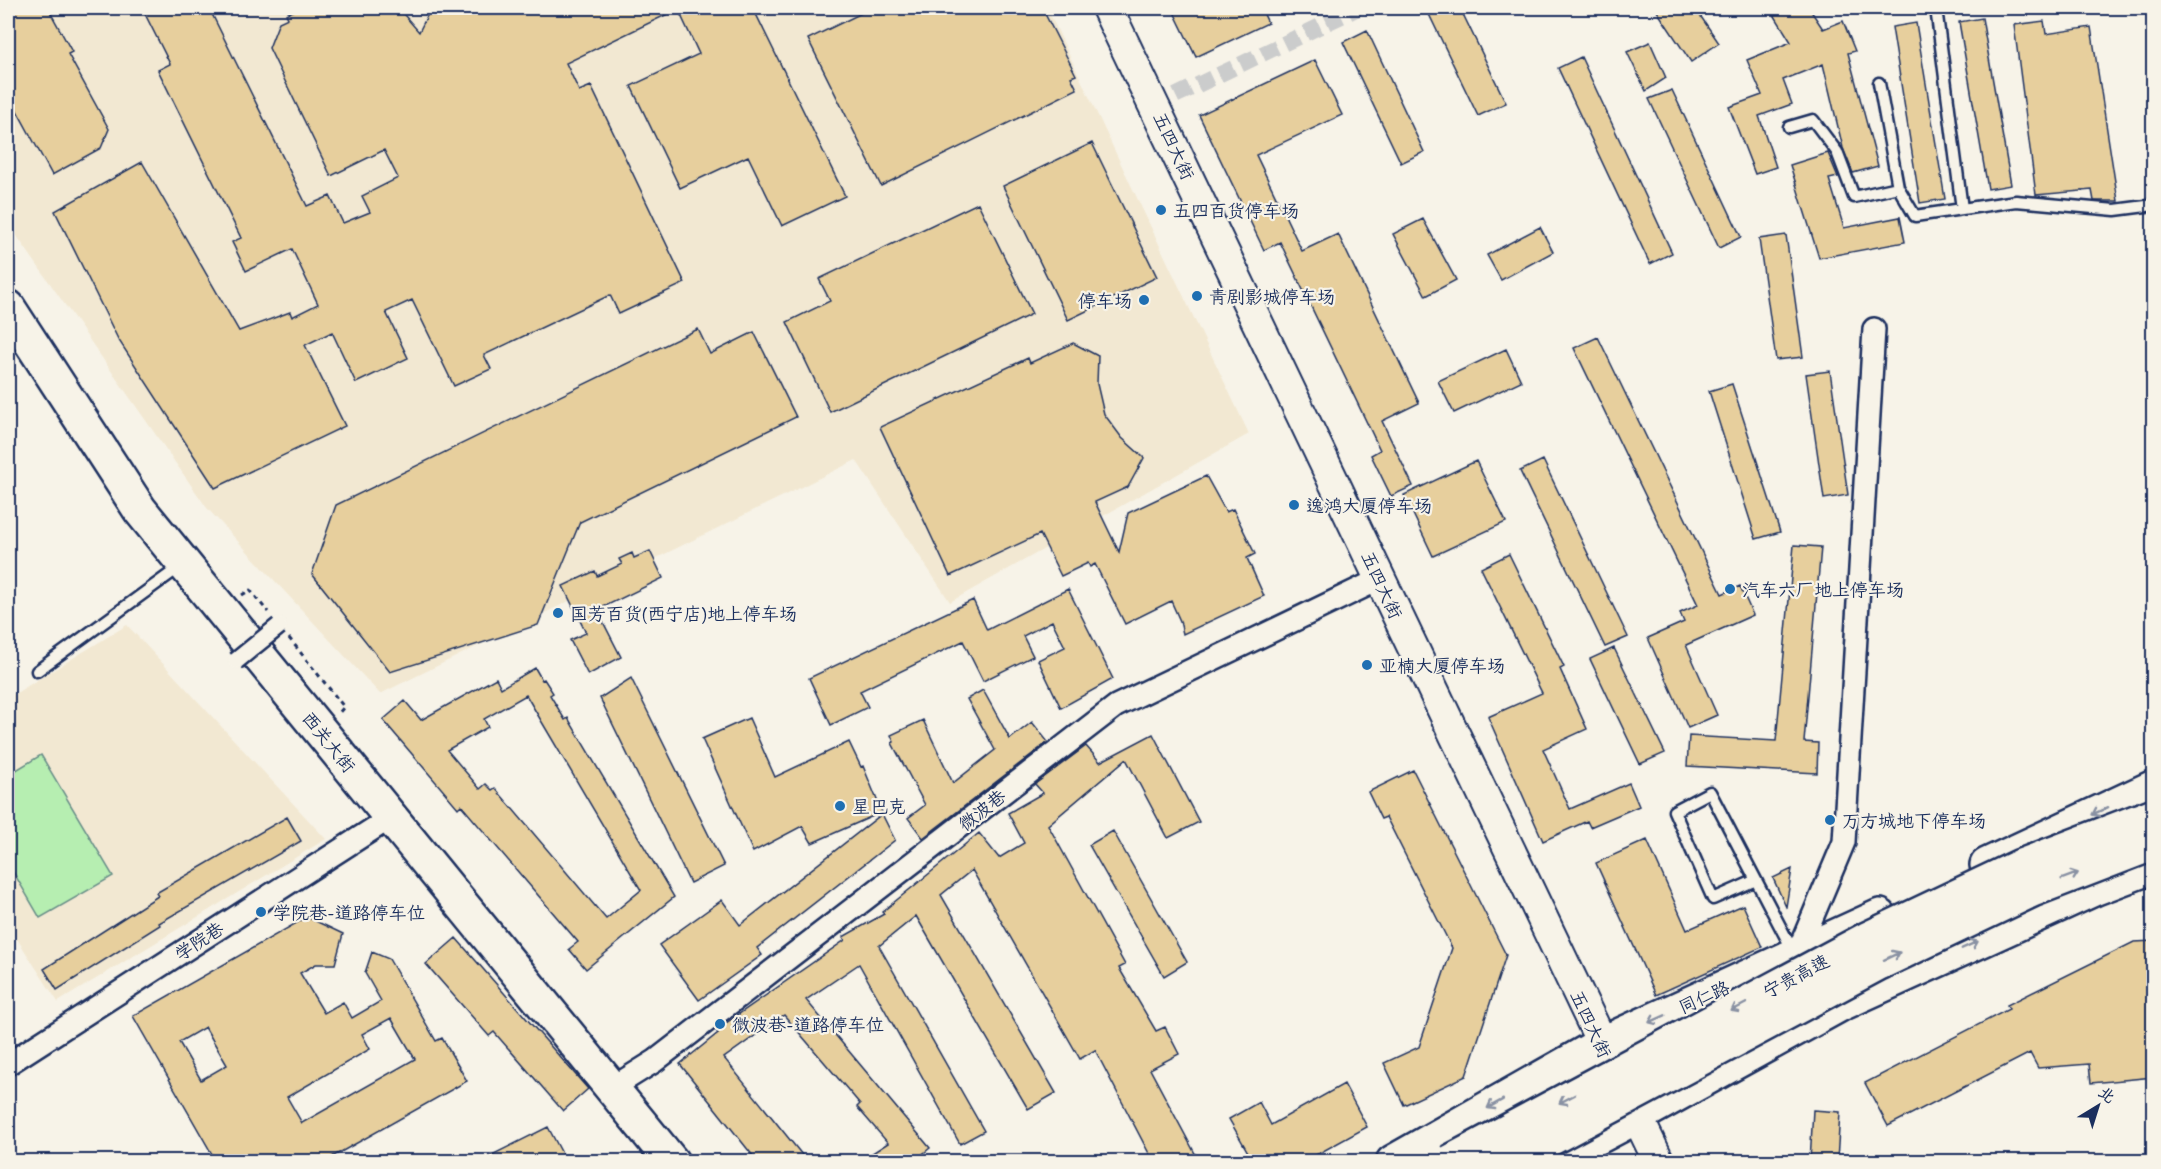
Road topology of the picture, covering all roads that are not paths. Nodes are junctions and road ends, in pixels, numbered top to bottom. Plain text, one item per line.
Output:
1 (1107, 8) edge
2 (1936, 8) edge
3 (1879, 83) dead end
4 (1789, 126) dead end
5 (1898, 187) junction
6 (2154, 205) edge
7 (1962, 209) junction
8 (8, 307) edge
9 (1874, 329) dead end
10 (184, 564) junction
11 (1380, 579) junction
12 (279, 626) road end
13 (236, 661) dead end
14 (37, 671) dead end
15 (2154, 787) edge
16 (2154, 814) edge
17 (390, 818) junction
18 (2154, 843) edge
19 (2154, 866) edge
20 (1756, 880) junction
21 (1796, 956) junction
22 (1601, 1044) junction
23 (8, 1064) edge
24 (612, 1088) junction
25 (1638, 1116) junction
26 (672, 1161) edge
27 (1393, 1161) edge
28 (1450, 1161) edge
29 (1507, 1161) edge
30 (1551, 1161) edge
31 (1659, 1161) edge

1 - 11 main road, 五四大街
2 - 7 lane
3 - 5 lane
4 - 5 lane
5 - 7 lane
6 - 7 lane
8 - 10 main road, 西关大街
9 - 21 street
10 - 14 lane
10 - 17 main road, 西关大街
11 - 22 main road, 五四大街
11 - 24 street, 微波巷
12 - 13 street, bridge
15 -> 21 main road, 同仁路
16 -> 28 main road, 宁贵高速, bridge
17 - 23 street, 学院巷
17 - 24 main road, 西关大街
29 -> 18 main road, 宁贵高速, bridge
25 -> 19 main road
20 - 20 lane
20 - 21 lane
21 -> 22 main road, 同仁路
22 - 25 main road, 五四大街
22 -> 27 main road, 同仁路
24 - 26 main road, 西关大街
25 - 30 main road
25 - 31 main road, 五四大街

